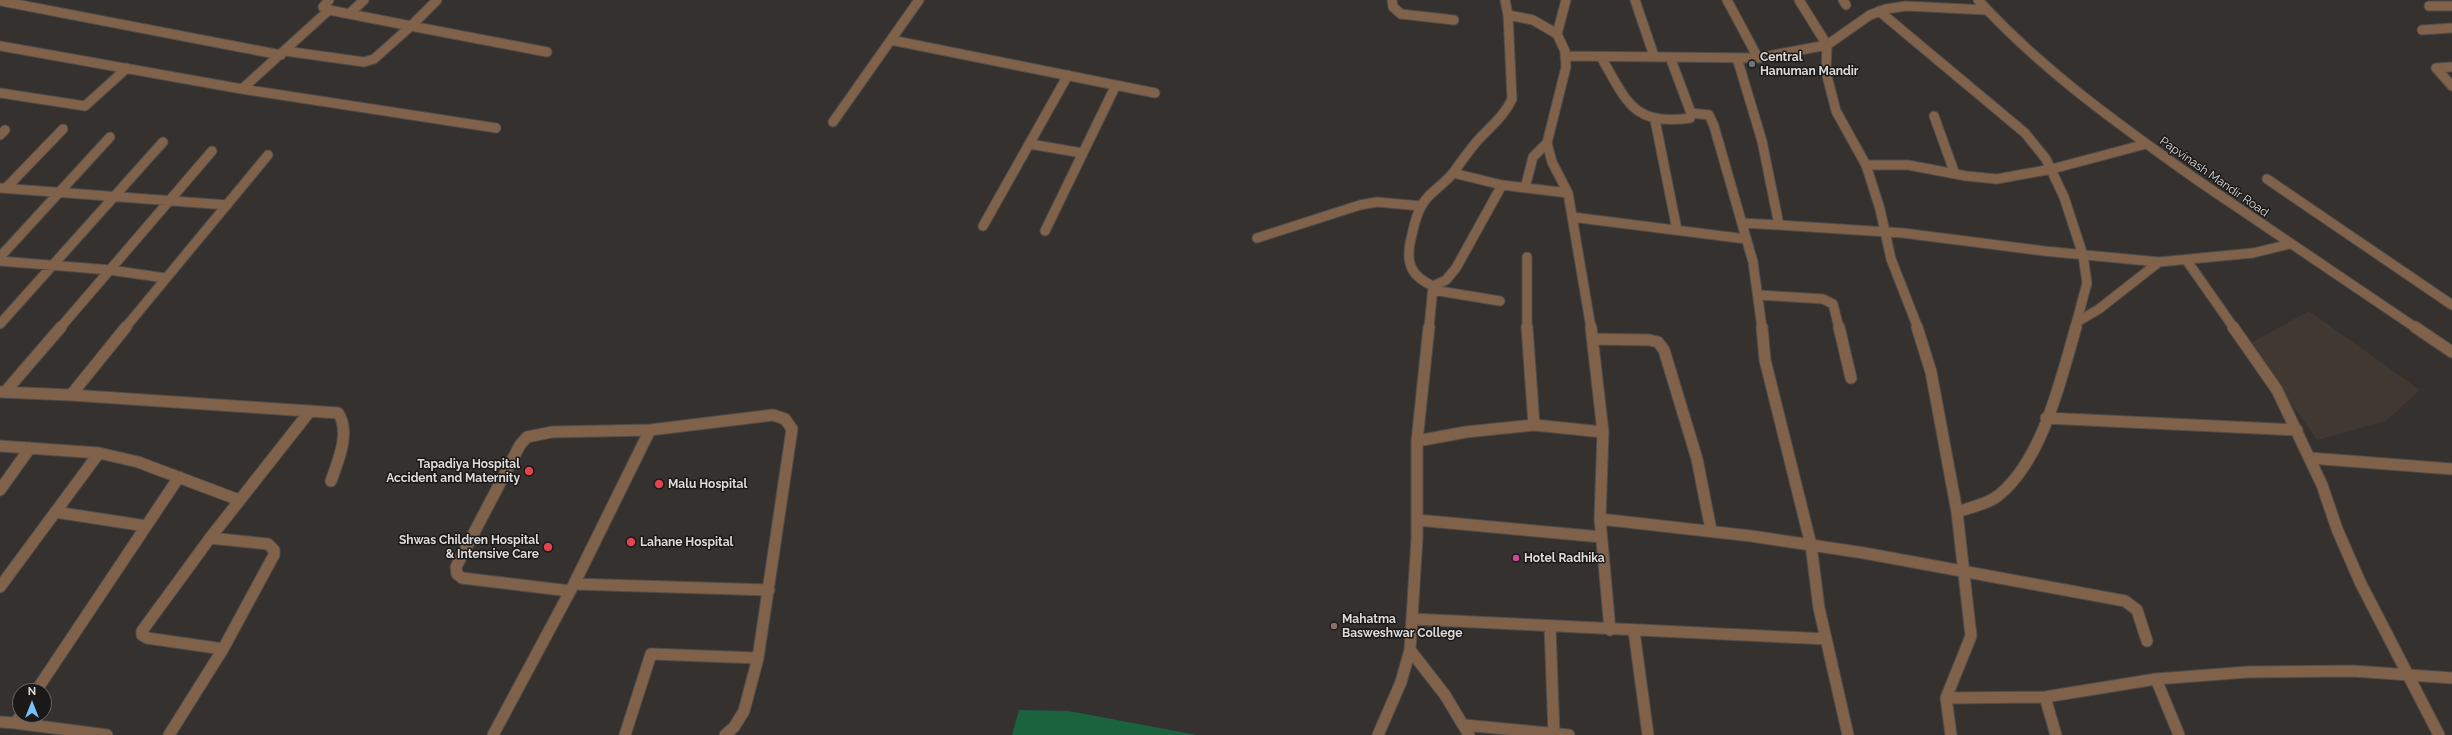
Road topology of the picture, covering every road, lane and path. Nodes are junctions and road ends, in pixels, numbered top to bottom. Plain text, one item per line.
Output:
1 (329, 0) edge
2 (364, 0) edge
3 (437, 0) edge
4 (919, 0) edge
5 (1392, 0) edge
6 (1505, 0) edge
7 (1566, 0) edge
8 (1635, 0) edge
9 (1727, 0) edge
10 (1799, 0) edge
11 (1978, 0) edge
12 (0, 1) edge
13 (2429, 6) dead end
14 (2452, 6) edge
15 (329, 10) junction
16 (1986, 10) junction
17 (1879, 11) junction
18 (349, 14) junction
19 (1508, 15) junction
20 (1454, 20) dead end
21 (411, 26) junction
22 (2452, 28) edge
23 (2422, 30) dead end
24 (1557, 34) junction
25 (892, 40) junction
26 (1827, 45) junction
27 (0, 46) edge
28 (547, 52) dead end
29 (283, 53) junction
30 (1565, 56) junction
31 (1654, 56) junction
32 (1600, 57) junction
33 (1670, 57) junction
34 (1737, 58) junction
35 (1758, 58) junction
36 (2452, 67) edge
37 (127, 68) junction
38 (1068, 75) junction
39 (1116, 85) junction
40 (2452, 86) edge
41 (242, 89) junction
42 (0, 93) edge
43 (1155, 93) dead end
44 (1691, 113) junction
45 (1934, 116) dead end
46 (1655, 120) junction
47 (834, 122) dead end
48 (496, 128) dead end
49 (63, 129) dead end
50 (110, 137) dead end
51 (163, 142) dead end
52 (1547, 143) junction
53 (1030, 144) junction
54 (2146, 144) junction
55 (212, 150) dead end
56 (1082, 153) junction
57 (268, 155) dead end
58 (1866, 165) junction
59 (2052, 169) junction
60 (1453, 173) junction
61 (1954, 174) junction
62 (2267, 179) dead end
63 (1502, 185) junction
64 (3, 188) edge
65 (1525, 188) junction
66 (61, 192) junction
67 (1568, 194) junction
68 (117, 196) junction
69 (169, 201) junction
70 (227, 205) junction
71 (1421, 206) junction
72 (1572, 217) junction
73 (1742, 223) junction
74 (1779, 225) junction
75 (984, 226) dead end
76 (1677, 230) junction
77 (1045, 231) dead end
78 (1883, 231) junction
79 (1258, 238) dead end
80 (1746, 239) junction
81 (2290, 244) junction
82 (2083, 255) junction
83 (0, 257) edge
84 (1527, 257) dead end
85 (0, 260) edge
86 (2187, 261) junction
87 (2159, 262) junction
88 (54, 264) junction
89 (110, 270) junction
90 (165, 278) junction
91 (1433, 288) junction
92 (1759, 295) junction
93 (1500, 301) dead end
94 (2452, 305) edge
95 (2077, 322) junction
96 (0, 324) edge
97 (1593, 339) junction
98 (2452, 352) edge
99 (1851, 378) dead end
100 (3, 392) edge
101 (71, 395) junction
102 (310, 411) junction
103 (2046, 418) junction
104 (1534, 425) junction
105 (650, 430) junction
106 (2297, 430) junction
107 (1603, 432) junction
108 (1417, 441) junction
109 (0, 446) edge
110 (30, 448) junction
111 (99, 453) junction
112 (2310, 458) junction
113 (2452, 469) edge
114 (180, 477) junction
115 (332, 480) dead end
116 (0, 490) edge
117 (239, 500) junction
118 (55, 512) junction
119 (1958, 512) junction
120 (1600, 519) junction
121 (1417, 520) junction
122 (146, 526) junction
123 (1711, 530) junction
124 (1601, 537) junction
125 (210, 538) junction
126 (1811, 545) junction
127 (1966, 573) junction
128 (0, 587) edge
129 (572, 588) junction
130 (769, 590) junction
131 (1413, 619) junction
132 (1550, 626) junction
133 (1610, 630) junction
134 (1634, 631) junction
135 (1826, 639) junction
136 (2148, 641) dead end
137 (223, 649) junction
138 (1410, 650) junction
139 (758, 658) junction
140 (2410, 675) junction
141 (2452, 678) edge
142 (2156, 679) junction
143 (41, 683) edge
144 (2045, 697) junction
145 (1946, 698) junction
146 (12, 720) edge
147 (0, 722) edge
148 (40, 723) edge
149 (1467, 730) edge
150 (1554, 734) junction
151 (107, 735) edge
152 (169, 735) edge
153 (493, 735) edge
154 (625, 735) edge
155 (725, 735) edge
156 (1378, 735) edge
157 (1569, 735) edge
158 (1648, 735) edge
159 (1848, 735) edge
160 (1951, 735) edge
161 (2056, 735) edge
162 (2179, 735) edge
163 (2439, 735) edge

1 - 15 street
2 - 18 street
3 - 21 street
4 - 25 street
5 - 20 street
6 - 19 street
7 - 24 street
8 - 31 street
9 - 35 street
10 - 26 street
11 - 16 street, Papvinash Mandir Road
12 - 29 street
13 - 14 street
15 - 18 street
15 - 29 street
16 - 17 street
16 - 54 street, Papvinash Mandir Road
17 - 26 street
17 - 59 street
18 - 21 street
19 - 24 street
19 - 60 street
21 - 28 street
21 - 29 street
22 - 23 street
24 - 30 street
25 - 38 street
25 - 47 street
26 - 35 street
26 - 58 street
27 - 37 street
29 - 41 street
30 - 32 street
30 - 52 street
31 - 32 street
31 - 33 street
32 - 46 street
33 - 34 street
33 - 44 street
34 - 35 street
34 - 74 street
36 - 40 street
37 - 41 street
37 - 42 street
38 - 39 street
38 - 53 street
39 - 43 street
39 - 56 street
41 - 48 street
44 - 46 street
44 - 73 street
45 - 61 street
46 - 76 street
49 - 64 street
50 - 66 street
51 - 68 street
52 - 65 street
52 - 67 street
53 - 56 street
53 - 75 street
54 - 59 street
54 - 81 street, Papvinash Mandir Road
55 - 69 street
56 - 77 street
57 - 70 street
58 - 61 street
58 - 78 street
59 - 61 street
59 - 82 street
60 - 63 street
60 - 71 street
62 - 94 street
63 - 65 street
63 - 91 street
64 - 66 street
65 - 67 street
66 - 68 street
66 - 83 street
67 - 72 street
68 - 69 street
68 - 88 street
69 - 70 street
69 - 89 street
70 - 90 street
71 - 79 street
71 - 91 street
72 - 76 street
72 - 97 street
73 - 74 street
73 - 80 street
74 - 78 street
76 - 80 street
78 - 82 street
78 - 119 street
80 - 92 street
81 - 86 street
81 - 98 street, Papvinash Mandir Road
82 - 87 street
82 - 95 street
84 - 104 street
85 - 88 street
86 - 87 street
86 - 106 street
87 - 95 street
88 - 89 street
88 - 96 street
89 - 90 street
89 - 100 street
90 - 101 street
91 - 93 street
91 - 108 street
92 - 99 street
92 - 126 street
95 - 103 street
97 - 107 street
97 - 123 street
100 - 101 street
101 - 102 street
102 - 115 street
102 - 117 street
103 - 106 street
103 - 119 street
104 - 107 street
104 - 108 street
105 - 129 street
105 - 129 street
105 - 130 street
106 - 112 street
107 - 120 street
108 - 121 street
109 - 110 street
110 - 111 street
110 - 116 street
111 - 114 street
111 - 118 street
112 - 113 street
112 - 140 street
114 - 117 street
114 - 122 street
117 - 125 street
118 - 122 street
118 - 128 street
119 - 127 street
120 - 123 street
120 - 124 street
121 - 124 street
121 - 131 street
122 - 143 street
123 - 126 street
124 - 133 street
125 - 137 street
125 - 137 street
126 - 127 street
126 - 135 street
127 - 136 street
127 - 145 street
129 - 130 street
129 - 153 street
130 - 139 street
131 - 132 street
131 - 138 street
132 - 133 street
132 - 150 street
133 - 134 street
134 - 135 street
134 - 158 street
135 - 159 street
137 - 152 street
138 - 149 street
138 - 156 street
139 - 154 street
139 - 155 street
140 - 141 street
140 - 142 street
140 - 163 street
142 - 144 street
142 - 162 street
144 - 145 street
144 - 161 street
145 - 160 street
146 - 147 street
148 - 151 street
149 - 150 street
150 - 157 street

